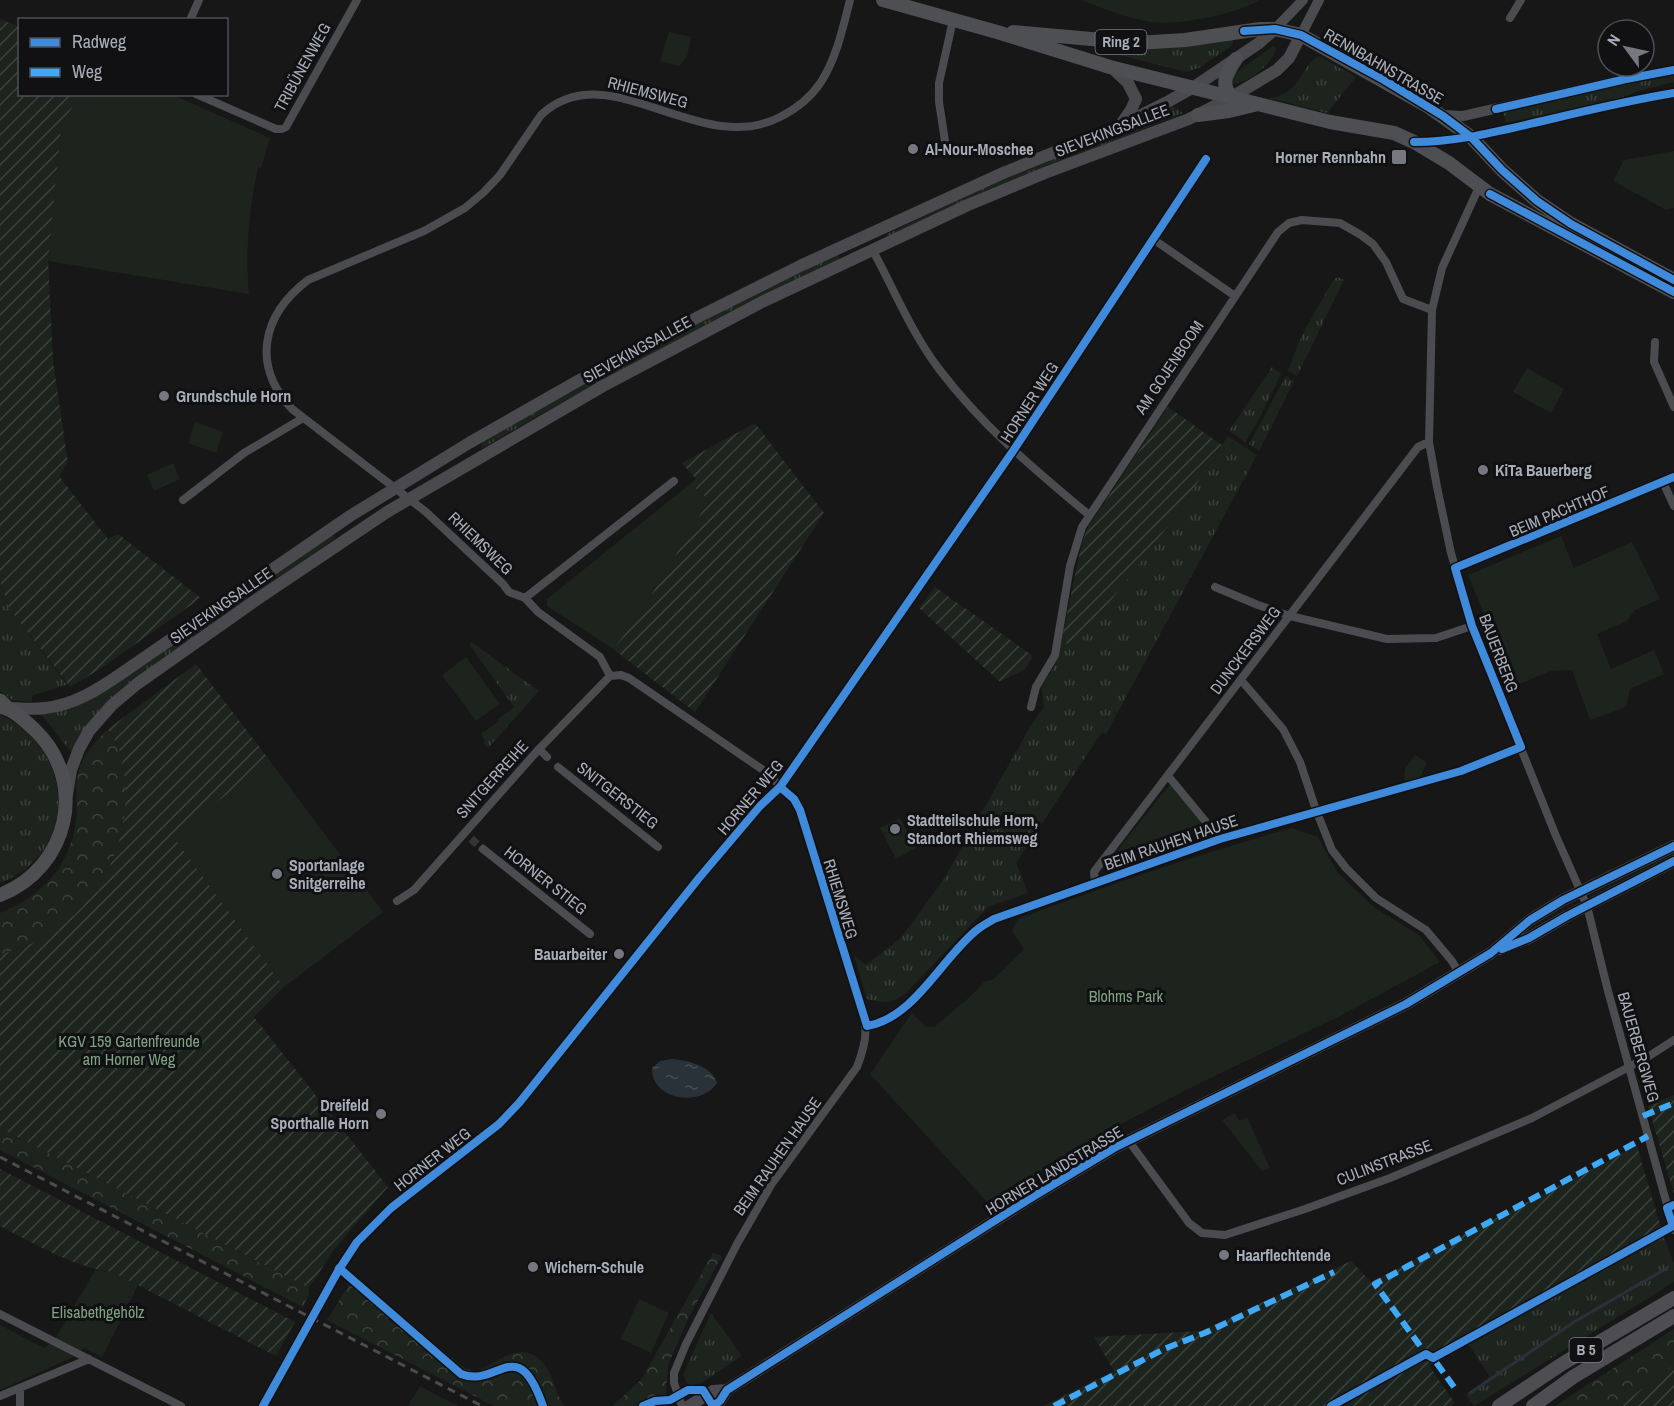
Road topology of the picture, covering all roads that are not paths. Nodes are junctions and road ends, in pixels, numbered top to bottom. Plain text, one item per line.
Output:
1 (199, 0) edge
2 (357, 0) edge
3 (850, 0) edge
4 (884, 0) edge
5 (1303, 0) edge
6 (1319, 0) edge
7 (1521, 0) edge
8 (191, 18) edge
9 (1510, 18) dead end
10 (953, 20) junction
11 (1275, 29) junction
12 (997, 32) junction
13 (1301, 35) junction
14 (1236, 59) junction
15 (1110, 67) junction
16 (1674, 70) edge
17 (1194, 87) junction
18 (1674, 93) edge
19 (201, 96) edge
20 (1232, 97) junction
21 (1256, 104) junction
22 (1198, 115) junction
23 (1442, 115) junction
24 (1119, 126) junction
25 (1471, 138) junction
26 (945, 141) dead end
27 (1414, 142) junction
28 (1206, 159) dead end
29 (1479, 187) junction
30 (865, 235) junction
31 (1153, 239) junction
32 (872, 249) junction
33 (1674, 280) edge
34 (1674, 292) edge
35 (1235, 296) junction
36 (1432, 310) junction
37 (1655, 342) dead end
38 (1674, 406) edge
39 (303, 418) junction
40 (1429, 441) junction
41 (1013, 451) junction
42 (1674, 477) edge
43 (674, 481) dead end
44 (1663, 482) junction
45 (394, 489) junction
46 (408, 499) junction
47 (183, 500) dead end
48 (1674, 506) edge
49 (1089, 515) junction
50 (1455, 568) junction
51 (1215, 587) dead end
52 (525, 598) junction
53 (1290, 616) junction
54 (1472, 626) junction
55 (610, 676) junction
56 (1241, 680) junction
57 (2, 705) edge
58 (1031, 707) dead end
59 (1521, 747) junction
60 (539, 749) junction
61 (546, 757) dead end
62 (558, 767) dead end
63 (1169, 777) junction
64 (780, 786) junction
65 (66, 800) junction
66 (1316, 810) junction
67 (464, 833) junction
68 (471, 839) tunnel mouth
69 (1220, 839) junction
70 (1674, 846) edge
71 (658, 847) dead end
72 (483, 849) tunnel mouth
73 (1674, 861) edge
74 (1095, 883) junction
75 (1581, 890) junction
76 (0, 895) edge
77 (397, 901) dead end
78 (1587, 906) junction
79 (590, 934) dead end
80 (1491, 953) junction
81 (1459, 973) junction
82 (867, 1026) junction
83 (1674, 1040) edge
84 (1629, 1067) junction
85 (1128, 1140) junction
86 (1674, 1230) edge
87 (1674, 1298) edge
88 (0, 1314) edge
89 (1674, 1316) edge
90 (90, 1359) junction
91 (20, 1388) junction
92 (727, 1390) junction
93 (0, 1396) edge
94 (20, 1406) edge
95 (181, 1406) edge
96 (263, 1406) edge
97 (682, 1406) edge
98 (689, 1406) edge
99 (713, 1406) edge
100 (1499, 1406) edge
101 (1533, 1406) edge

1 - 8 street
2 - 19 street, TRIBÜNENWEG
3 - 39 street, RHIEMSWEG
4 - 10 main road, RENNBAHNSTRASSE / Ring 2
5 - 11 street
6 - 13 street
7 - 9 street
10 - 12 main road, RENNBAHNSTRASSE / Ring 2
10 - 26 street
11 - 12 main road, RENNBAHNSTRASSE / Ring 2
11 - 13 main road, RENNBAHNSTRASSE
11 - 14 main road, SIEVEKINGSALLEE
12 - 15 main road, RENNBAHNSTRASSE / Ring 2
13 - 20 main road, SIEVEKINGSALLEE
13 - 23 main road, RENNBAHNSTRASSE
14 - 17 main road, SIEVEKINGSALLEE
14 - 20 main road
15 - 17 main road, RENNBAHNSTRASSE / Ring 2
15 - 24 main road
16 - 23 street
17 - 20 main road, RENNBAHNSTRASSE / Ring 2
17 - 24 main road, SIEVEKINGSALLEE
18 - 25 street
20 - 21 main road, RENNBAHNSTRASSE
20 - 22 main road, SIEVEKINGSALLEE
21 - 22 main road
21 - 27 main road, RENNBAHNSTRASSE
22 - 32 main road, SIEVEKINGSALLEE
23 - 25 main road, RENNBAHNSTRASSE
24 - 30 main road, SIEVEKINGSALLEE
25 - 27 street
25 - 33 main road, RENNBAHNSTRASSE
27 - 29 main road, RENNBAHNSTRASSE
28 - 31 street, HORNER WEG
29 - 34 main road, RENNBAHNSTRASSE
29 - 36 street, BAUERBERG
30 - 32 main road
30 - 45 main road, SIEVEKINGSALLEE
31 - 35 street
31 - 41 street, HORNER WEG
32 - 41 street
32 - 46 main road, SIEVEKINGSALLEE
35 - 36 street, AM GOJENBOOM
35 - 49 street, AM GOJENBOOM
36 - 40 street, BAUERBERG
37 - 38 street
39 - 45 street, RHIEMSWEG
39 - 47 street
40 - 50 street, BAUERBERG
40 - 53 street, DUNCKERSWEG
41 - 49 street
41 - 64 street, HORNER WEG
42 - 44 street, BEIM PACHTHOF
43 - 52 street
44 - 48 street
44 - 50 street, BEIM PACHTHOF
45 - 46 street, RHIEMSWEG
45 - 57 main road, SIEVEKINGSALLEE
46 - 52 street, RHIEMSWEG
46 - 65 main road, SIEVEKINGSALLEE
49 - 58 street, AM GOJENBOOM
50 - 54 street, BAUERBERG
51 - 53 street
52 - 55 street, RHIEMSWEG
53 - 54 street
53 - 56 street, DUNCKERSWEG
54 - 59 street, BAUERBERG
55 - 60 street, SNITGERREIHE
55 - 64 street, RHIEMSWEG
56 - 63 street, DUNCKERSWEG
56 - 66 street
57 - 65 main road, SIEVEKINGSALLEE
59 - 66 street, BEIM RAUHEN HAUSE
59 - 75 street, BAUERBERG
60 - 61 street
60 - 67 street, SNITGERREIHE
62 - 71 street, SNITGERSTIEG
63 - 69 street
63 - 74 street, DUNCKERSWEG
64 - 82 street, RHIEMSWEG
64 - 96 street, HORNER WEG
65 - 76 main road, SIEVEKINGSALLEE
66 - 69 street, BEIM RAUHEN HAUSE
66 - 81 street
67 - 68 street
67 - 77 street, SNITGERREIHE
69 - 74 street, BEIM RAUHEN HAUSE
70 - 75 main road, HORNER LANDSTRASSE
72 - 79 street, HORNER STIEG
73 - 78 main road, HORNER LANDSTRASSE
74 - 82 street, BEIM RAUHEN HAUSE
75 - 78 street, BAUERBERGWEG
75 - 80 main road, HORNER LANDSTRASSE
78 - 80 main road, HORNER LANDSTRASSE
78 - 84 street, BAUERBERGWEG
80 - 81 main road, HORNER LANDSTRASSE
81 - 85 main road, HORNER LANDSTRASSE
82 - 97 street, BEIM RAUHEN HAUSE
83 - 84 street, CULINSTRASSE
84 - 85 street, CULINSTRASSE
84 - 86 street, BAUERBERGWEG
85 - 92 main road, HORNER LANDSTRASSE
87 - 100 highway, B 5
88 - 90 street
89 - 101 highway, B 5
90 - 91 street
90 - 95 street
91 - 93 street
91 - 94 street
92 - 98 main road, HORNER LANDSTRASSE
92 - 99 main road, HORNER LANDSTRASSE

